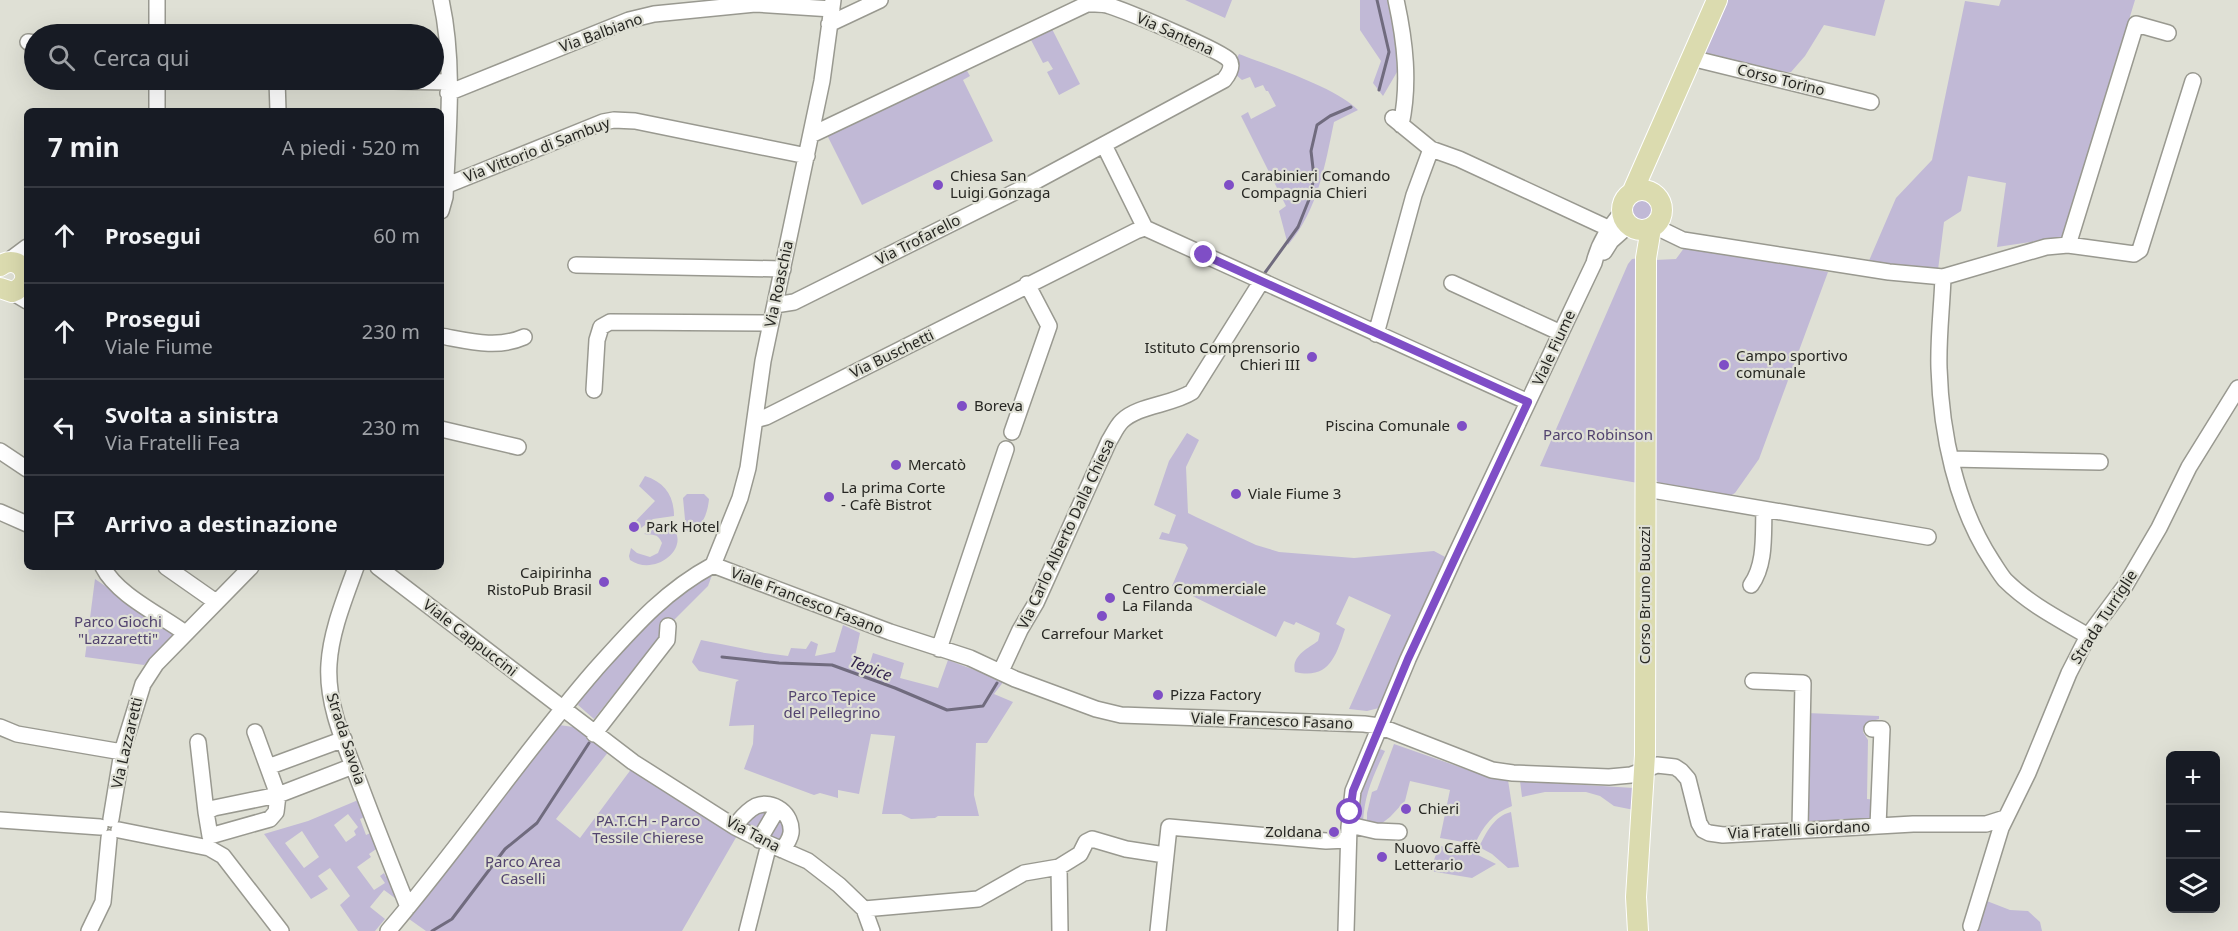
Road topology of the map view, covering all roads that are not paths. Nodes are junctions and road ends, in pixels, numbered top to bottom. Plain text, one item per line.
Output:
1 (157, 0) edge
2 (441, 0) edge
3 (880, 0) edge
4 (1396, 0) edge
5 (1718, 0) edge
6 (833, 4) edge
7 (157, 24) edge
8 (829, 24) junction
9 (2168, 33) dead end
10 (1690, 57) junction
11 (2193, 81) dead end
12 (444, 88) edge
13 (448, 88) junction
14 (157, 90) edge
15 (277, 90) edge
16 (1871, 102) dead end
17 (157, 108) edge
18 (278, 108) edge
19 (1661, 124) junction
20 (444, 131) edge
21 (811, 135) junction
22 (1104, 145) junction
23 (1431, 149) junction
24 (807, 156) junction
25 (445, 186) junction
26 (444, 192) edge
27 (1632, 193) junction
28 (1654, 194) junction
29 (1638, 224) junction
30 (1145, 228) junction
31 (1608, 228) junction
32 (2068, 245) junction
33 (24, 249) edge
34 (2, 263) edge
35 (1594, 263) junction
36 (576, 265) dead end
37 (783, 268) junction
38 (1943, 277) junction
39 (1261, 282) junction
40 (1452, 283) dead end
41 (17, 285) edge
42 (1027, 285) junction
43 (775, 305) junction
44 (771, 323) junction
45 (1561, 333) junction
46 (1376, 334) junction
47 (444, 337) edge
48 (524, 337) dead end
49 (2238, 388) edge
50 (594, 390) dead end
51 (1528, 402) junction
52 (755, 420) junction
53 (444, 430) edge
54 (1012, 432) dead end
55 (518, 447) dead end
56 (1006, 449) dead end
57 (0, 451) edge
58 (1951, 459) junction
59 (2100, 462) dead end
60 (24, 467) edge
61 (1646, 489) junction
62 (1764, 510) junction
63 (0, 512) edge
64 (24, 523) edge
65 (1928, 537) dead end
66 (713, 565) junction
67 (105, 570) edge
68 (170, 570) edge
69 (248, 570) edge
70 (355, 570) edge
71 (382, 570) edge
72 (1751, 585) dead end
73 (216, 602) junction
74 (668, 626) dead end
75 (185, 633) junction
76 (2088, 636) junction
77 (939, 649) junction
78 (1001, 671) junction
79 (1753, 681) dead end
80 (561, 709) junction
81 (1879, 725) dead end
82 (1379, 726) junction
83 (0, 727) edge
84 (255, 732) dead end
85 (594, 734) junction
86 (344, 739) junction
87 (198, 742) dead end
88 (122, 752) junction
89 (353, 766) junction
90 (268, 767) junction
91 (1644, 770) junction
92 (278, 795) junction
93 (778, 807) junction
94 (206, 812) junction
95 (2006, 818) junction
96 (0, 820) edge
97 (738, 822) dead end
98 (1878, 826) junction
99 (110, 828) junction
100 (1800, 830) junction
101 (1398, 832) dead end
102 (1351, 833) junction
103 (210, 842) junction
104 (770, 845) junction
105 (1165, 855) junction
106 (1059, 867) junction
107 (408, 907) junction
108 (864, 909) junction
109 (1971, 926) dead end
110 (89, 931) edge
111 (281, 931) edge
112 (388, 931) edge
113 (747, 931) edge
114 (872, 931) edge
115 (1060, 931) edge
116 (1158, 931) edge
117 (1346, 931) edge
118 (1638, 931) edge

1 - 7 street
2 - 13 street
3 - 8 street
4 - 23 street
5 - 10 main road
6 - 8 street, Via Roaschia
6 - 13 street, Via Balbiano
8 - 21 street, Via Roaschia
9 - 32 street
10 - 16 street, Corso Torino
10 - 19 main road
11 - 32 street
12 - 13 street
13 - 20 street
14 - 17 street
15 - 18 street
19 - 27 main road
19 - 28 main road
20 - 25 street
21 - 22 street, Via Santena
21 - 24 street, Via Roaschia
22 - 30 street
22 - 43 street, Via Trofarello
23 - 31 street
23 - 46 street
24 - 25 street, Via Vittorio di Sambuy
24 - 37 street, Via Roaschia
25 - 26 street
27 - 28 main road
27 - 29 main road
28 - 29 main road
29 - 31 street, Viale Fiume
29 - 35 street, Viale Fiume
29 - 38 street
29 - 61 main road, Corso Bruno Buozzi
30 - 39 street
30 - 42 street, Via Buschetti
31 - 35 street, Viale Fiume
32 - 38 street
33 - 34 street
34 - 41 main road
35 - 45 street, Viale Fiume
36 - 37 street
37 - 43 street, Via Roaschia
38 - 58 street
39 - 46 street
39 - 78 street, Via Carlo Alberto Dalla Chiesa
40 - 45 street
42 - 52 street, Via Buschetti
42 - 54 street
43 - 44 street, Via Roaschia
44 - 50 street
44 - 52 street, Via Roaschia
45 - 51 street, Viale Fiume
46 - 51 street
47 - 48 street
49 - 76 street, Strada Turriglie
51 - 82 street, Viale Fiume
52 - 66 street, Via Roaschia
53 - 55 street
56 - 77 street
57 - 60 street
58 - 59 street
58 - 76 street
61 - 62 street
61 - 91 main road, Corso Bruno Buozzi
62 - 65 street
62 - 72 street
63 - 64 street
66 - 77 street, Viale Francesco Fasano
66 - 80 street, Viale Francesco Fasano
67 - 75 street
68 - 73 street
69 - 73 street, Via Lazzaretti
70 - 86 street, Strada Savoia
71 - 80 street, Viale Cappuccini
73 - 75 street, Via Lazzaretti
74 - 85 street
75 - 88 street, Via Lazzaretti
76 - 95 street, Strada Turriglie
77 - 78 street, Viale Francesco Fasano
78 - 82 street, Viale Francesco Fasano
79 - 100 street
80 - 85 street, Via Tana
80 - 107 street, Viale Francesco Fasano
81 - 98 street, Via Fratelli Giordano
82 - 91 street, Via Fratelli Giordano
82 - 102 street, Viale Fiume
83 - 88 street
84 - 90 street
85 - 104 street, Via Tana
86 - 89 street, Strada Savoia
86 - 90 street
87 - 94 street
88 - 99 street, Via Lazzaretti
89 - 92 street
89 - 107 street, Strada Savoia
90 - 92 street
91 - 100 street, Via Fratelli Giordano
91 - 118 main road, Corso Bruno Buozzi
92 - 94 street
92 - 103 street
93 - 97 street
93 - 104 street
93 - 104 street
94 - 103 street
95 - 98 street, Via Fratelli Giordano
95 - 109 street, Strada Turriglie
96 - 99 street
98 - 100 street, Via Fratelli Giordano
99 - 103 street
99 - 110 street, Via Lazzaretti
101 - 102 street
102 - 105 street
102 - 117 street, Viale Fiume
103 - 111 street
104 - 108 street, Via Tana
104 - 113 street
105 - 106 street
105 - 116 street
106 - 108 street
106 - 115 street
107 - 112 street, Viale Francesco Fasano
108 - 114 street, Via Tana

